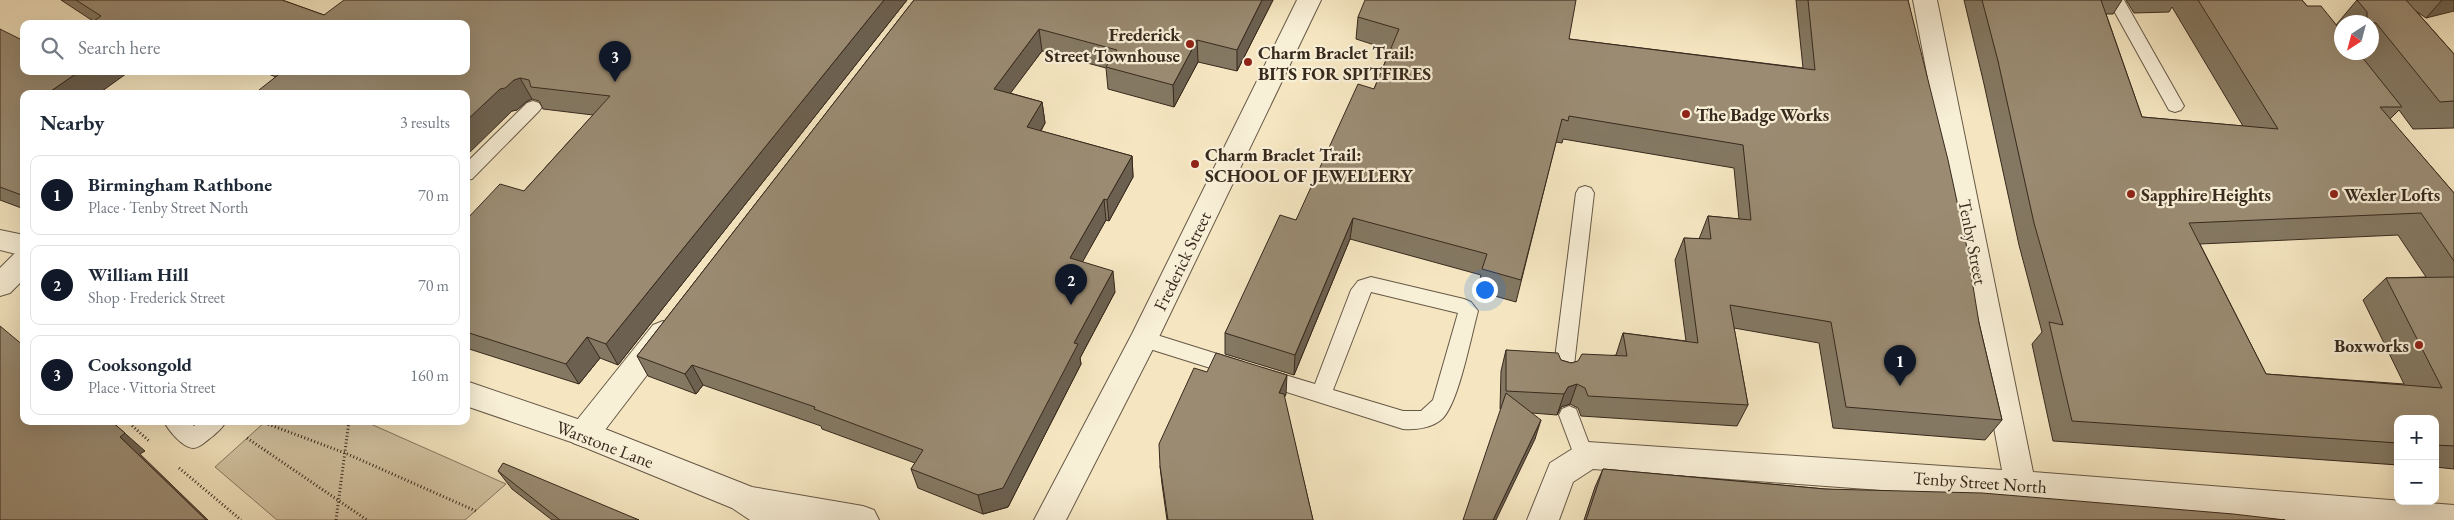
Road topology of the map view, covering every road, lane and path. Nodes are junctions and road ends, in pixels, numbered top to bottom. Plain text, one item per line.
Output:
1 (1309, 0) edge
2 (1925, 0) edge
3 (2116, 0) edge
4 (2175, 106) dead end
5 (533, 107) edge
6 (470, 170) edge
7 (1585, 193) dead end
8 (0, 240) edge
9 (20, 245) edge
10 (20, 266) edge
11 (0, 285) edge
12 (678, 314) edge
13 (1144, 339) junction
14 (1563, 374) edge
15 (470, 394) edge
16 (1321, 395) junction
17 (1569, 415) dead end
18 (178, 425) edge
19 (211, 425) edge
20 (269, 425) edge
21 (348, 425) edge
22 (584, 434) junction
23 (247, 438) dead end
24 (345, 453) junction
25 (1584, 457) junction
26 (176, 465) dead end
27 (2020, 485) junction
28 (743, 498) junction
29 (338, 499) junction
30 (476, 511) dead end
31 (2454, 519) edge
32 (241, 520) edge
33 (336, 520) edge
34 (367, 520) edge
35 (777, 520) edge
36 (862, 520) edge
37 (1050, 520) edge
38 (1543, 520) edge

1 - 13 street, Frederick Street
2 - 27 street, Tenby Street
3 - 4 lane
5 - 6 lane
7 - 14 lane
8 - 9 street
10 - 11 street
12 - 22 street
13 - 16 lane
13 - 37 street, Frederick Street
15 - 22 street, Warstone Lane
16 - 16 lane
17 - 25 lane
18 - 19 lane
20 - 24 path
21 - 24 path
22 - 28 street, Warstone Lane
23 - 29 path
24 - 29 path
24 - 30 path
25 - 27 street, Tenby Street North
25 - 38 street
26 - 32 path
27 - 31 street, Tenby Street North
28 - 35 street, Warstone Lane
28 - 36 street, Warstone Lane
29 - 33 path
29 - 34 path

